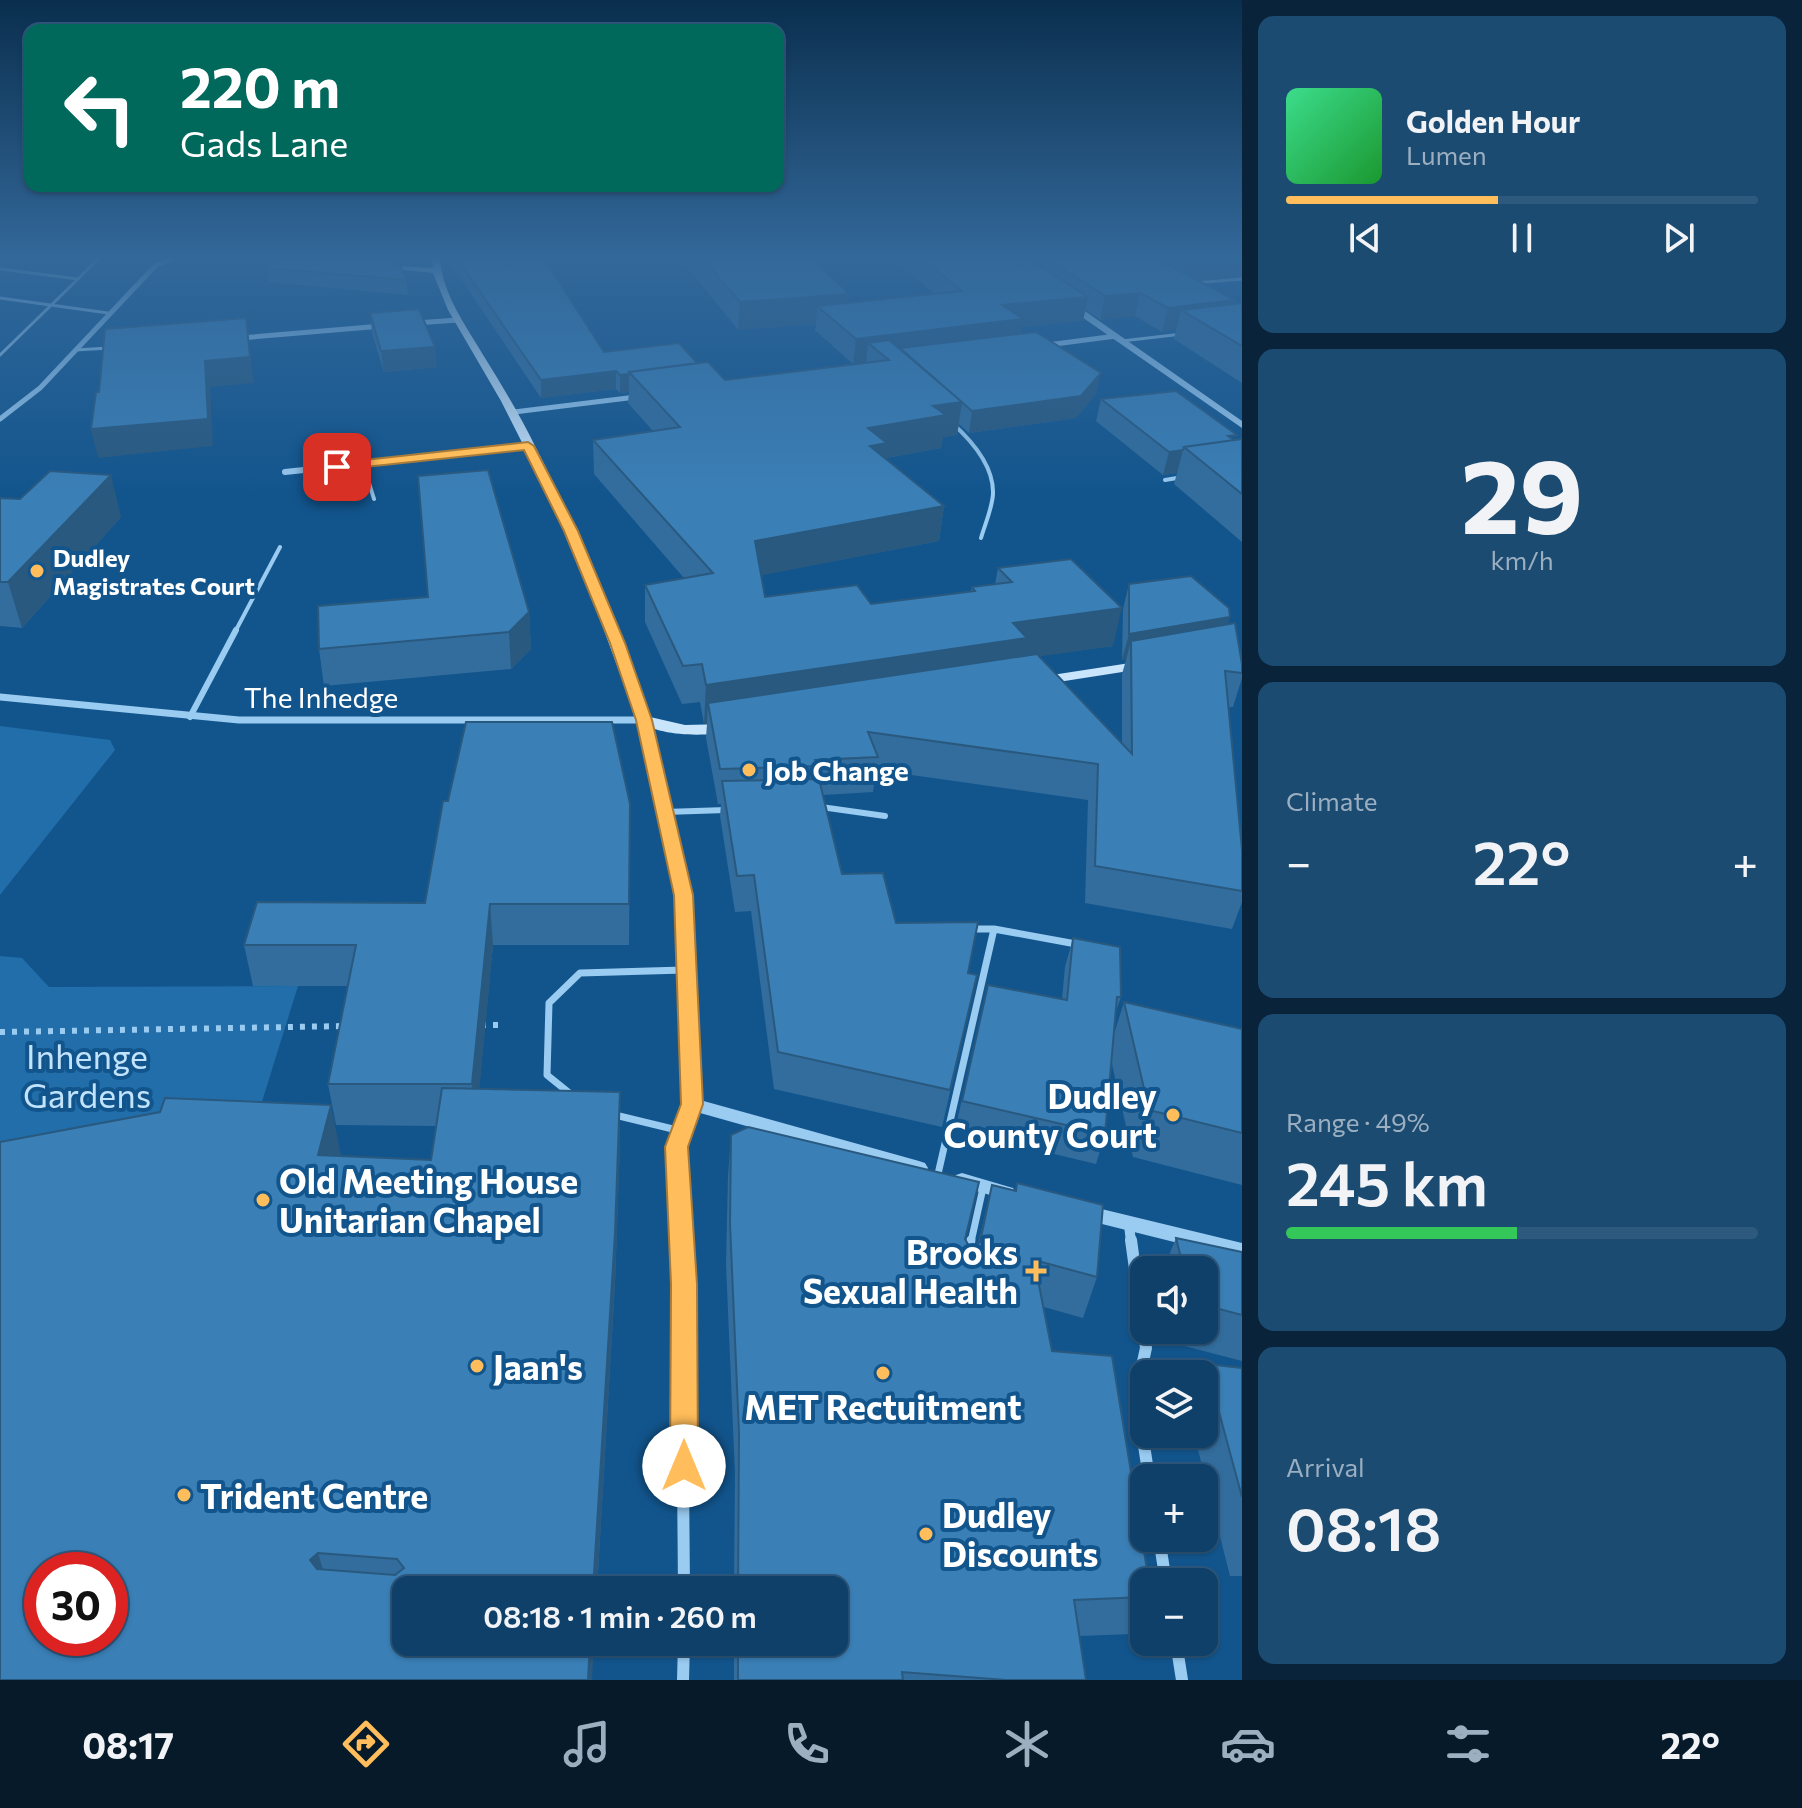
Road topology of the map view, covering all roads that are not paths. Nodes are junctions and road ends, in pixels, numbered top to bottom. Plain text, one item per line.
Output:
1 (18, 337) edge
2 (86, 337) edge
3 (243, 337) edge
4 (469, 337) edge
5 (1136, 337) edge
6 (236, 338) edge
7 (1119, 339) junction
8 (1039, 346) edge
9 (116, 348) edge
10 (75, 350) junction
11 (0, 355) edge
12 (638, 397) edge
13 (0, 410) edge
14 (10, 411) junction
15 (514, 412) junction
16 (946, 418) edge
17 (0, 419) edge
18 (1242, 425) edge
19 (528, 446) junction
20 (363, 464) junction
21 (285, 472) dead end
22 (1195, 475) edge
23 (1165, 480) dead end
24 (374, 499) dead end
25 (981, 538) dead end
26 (280, 547) dead end
27 (1161, 662) edge
28 (1025, 683) edge
29 (0, 697) edge
30 (190, 717) junction
31 (644, 720) junction
32 (744, 726) edge
33 (808, 807) edge
34 (734, 809) edge
35 (664, 812) junction
36 (885, 816) dead end
37 (964, 929) edge
38 (994, 929) junction
39 (1078, 944) edge
40 (686, 970) junction
41 (578, 1100) edge
42 (692, 1104) junction
43 (600, 1111) edge
44 (681, 1131) junction
45 (938, 1174) junction
46 (984, 1186) junction
47 (1028, 1198) edge
48 (1071, 1209) edge
49 (1129, 1225) junction
50 (1242, 1251) edge
51 (968, 1255) edge
52 (1147, 1464) edge
53 (684, 1576) edge
54 (684, 1656) edge
55 (1178, 1656) edge
56 (683, 1680) edge
57 (1182, 1680) edge

1 - 11 lane
2 - 10 street
3 - 6 street
4 - 15 main road
5 - 7 lane
7 - 8 street
7 - 18 street
9 - 10 lane
10 - 14 street
12 - 15 street
13 - 14 lane
14 - 17 street
15 - 19 main road
16 - 25 lane
19 - 20 street
19 - 31 main road
20 - 21 street
20 - 24 lane
22 - 23 lane
26 - 30 lane
27 - 28 main road
29 - 30 street, The Inhedge
30 - 31 street, The Inhedge
31 - 32 main road
31 - 35 street
33 - 36 lane
34 - 35 lane
35 - 40 street
37 - 38 lane
38 - 39 lane
38 - 45 lane
40 - 41 lane
40 - 42 street
42 - 44 street
42 - 45 street
43 - 44 lane
44 - 53 street
45 - 46 street
46 - 47 street
46 - 51 lane
48 - 49 street
49 - 50 street
49 - 52 street
54 - 56 street
55 - 57 street

